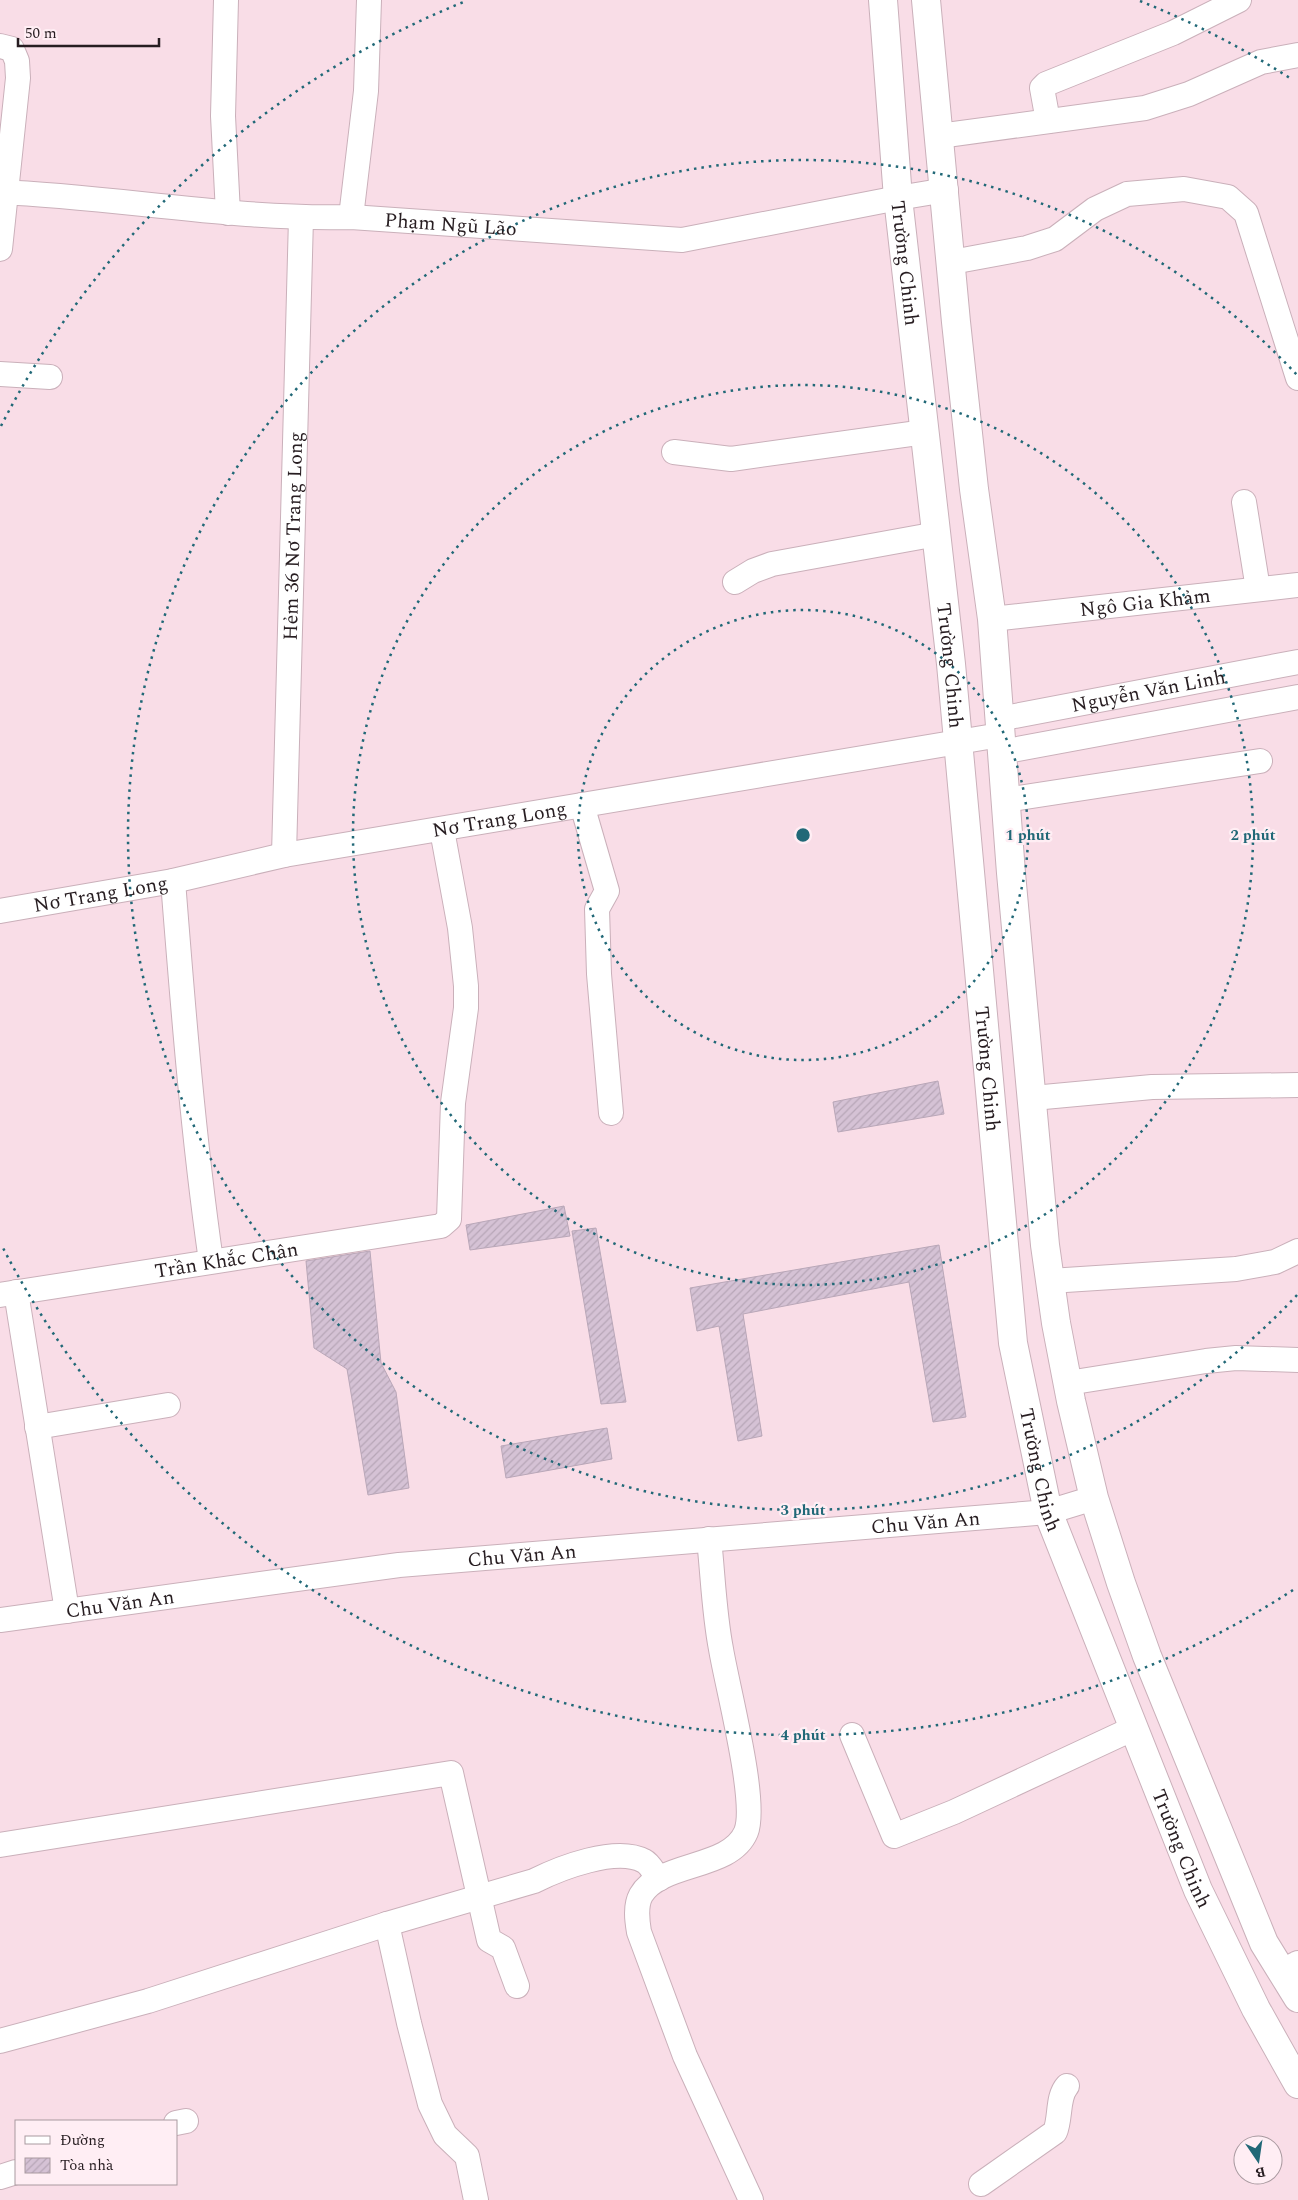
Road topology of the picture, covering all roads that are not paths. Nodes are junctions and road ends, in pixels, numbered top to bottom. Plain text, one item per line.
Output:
1 (226, 0) edge
2 (369, 0) edge
3 (882, 0) edge
4 (926, 0) edge
5 (1239, 0) edge
6 (0, 46) edge
7 (1298, 55) edge
8 (1048, 121) junction
9 (939, 136) junction
10 (946, 190) junction
11 (4, 192) edge
12 (898, 198) junction
13 (228, 213) junction
14 (351, 217) junction
15 (301, 218) junction
16 (0, 249) edge
17 (952, 262) junction
18 (0, 374) edge
19 (50, 377) dead end
20 (1298, 378) edge
21 (925, 432) junction
22 (674, 452) dead end
23 (1244, 502) dead end
24 (937, 534) junction
25 (735, 582) dead end
26 (1298, 585) edge
27 (1258, 590) junction
28 (992, 619) junction
29 (1298, 662) edge
30 (1298, 697) edge
31 (1000, 735) junction
32 (959, 742) junction
33 (1260, 761) dead end
34 (1005, 800) junction
35 (582, 805) junction
36 (442, 830) junction
37 (284, 856) junction
38 (173, 881) junction
39 (0, 911) edge
40 (1298, 1085) edge
41 (1033, 1098) junction
42 (611, 1113) dead end
43 (1298, 1251) edge
44 (211, 1261) junction
45 (1050, 1281) junction
46 (8, 1294) edge
47 (1298, 1360) edge
48 (1068, 1383) junction
49 (168, 1405) dead end
50 (37, 1427) junction
51 (1094, 1498) junction
52 (1048, 1512) junction
53 (709, 1539) junction
54 (67, 1611) junction
55 (0, 1620) edge
56 (1132, 1729) junction
57 (852, 1735) dead end
58 (0, 1845) edge
59 (659, 1879) junction
60 (478, 1896) junction
61 (387, 1924) junction
62 (1290, 1967) edge
63 (517, 1986) dead end
64 (1298, 1998) edge
65 (0, 2041) edge
66 (1298, 2084) edge
67 (1067, 2086) dead end
68 (15, 2172) edge
69 (0, 2177) edge
70 (981, 2184) dead end
71 (476, 2200) edge
72 (751, 2200) edge

1 - 13 street
2 - 14 street
3 - 12 main road, Trường Chinh
4 - 9 main road, Trường Chinh
5 - 8 street
6 - 11 street
7 - 8 street
8 - 9 street
9 - 10 main road, Trường Chinh
10 - 12 street, Phạm Ngũ Lão
10 - 17 main road, Trường Chinh
11 - 13 street, Phạm Ngũ Lão
11 - 16 street
12 - 14 street, Phạm Ngũ Lão
12 - 21 main road, Trường Chinh
13 - 15 street, Phạm Ngũ Lão
14 - 15 street, Phạm Ngũ Lão
15 - 37 street, Hẻm 36 Nơ Trang Long
17 - 20 street
17 - 28 main road, Trường Chinh
18 - 19 street
21 - 22 street
21 - 24 main road, Trường Chinh
23 - 27 street
24 - 25 street
24 - 32 main road, Trường Chinh
26 - 27 street, Ngô Gia Khảm
27 - 28 street, Ngô Gia Khảm
28 - 31 main road, Trường Chinh
29 - 31 street, Nguyễn Văn Linh
30 - 31 street, Nguyễn Văn Linh
31 - 32 street, Nơ Trang Long
31 - 34 main road, Trường Chinh
32 - 35 street, Nơ Trang Long
32 - 52 main road, Trường Chinh
33 - 34 street
34 - 41 main road, Trường Chinh
35 - 36 street, Nơ Trang Long
35 - 42 street
36 - 37 street, Nơ Trang Long
36 - 44 street, Trần Khắc Chân
37 - 38 street, Nơ Trang Long
38 - 39 street, Nơ Trang Long
38 - 44 street
40 - 41 street
41 - 45 main road, Trường Chinh
43 - 45 street
44 - 46 street, Trần Khắc Chân
45 - 48 main road, Trường Chinh
46 - 50 street
47 - 48 street
48 - 51 main road, Trường Chinh
49 - 50 street
50 - 54 street
51 - 52 street, Chu Văn An
51 - 62 main road, Trường Chinh
52 - 53 street, Chu Văn An
52 - 56 main road, Trường Chinh
53 - 54 street, Chu Văn An
53 - 59 street
54 - 55 street, Chu Văn An
56 - 57 street
56 - 66 main road, Trường Chinh
58 - 60 street
59 - 60 street
59 - 72 street
60 - 61 street
60 - 63 street
61 - 65 street
61 - 71 street
62 - 64 main road, Trường Chinh
67 - 70 street
68 - 69 street

